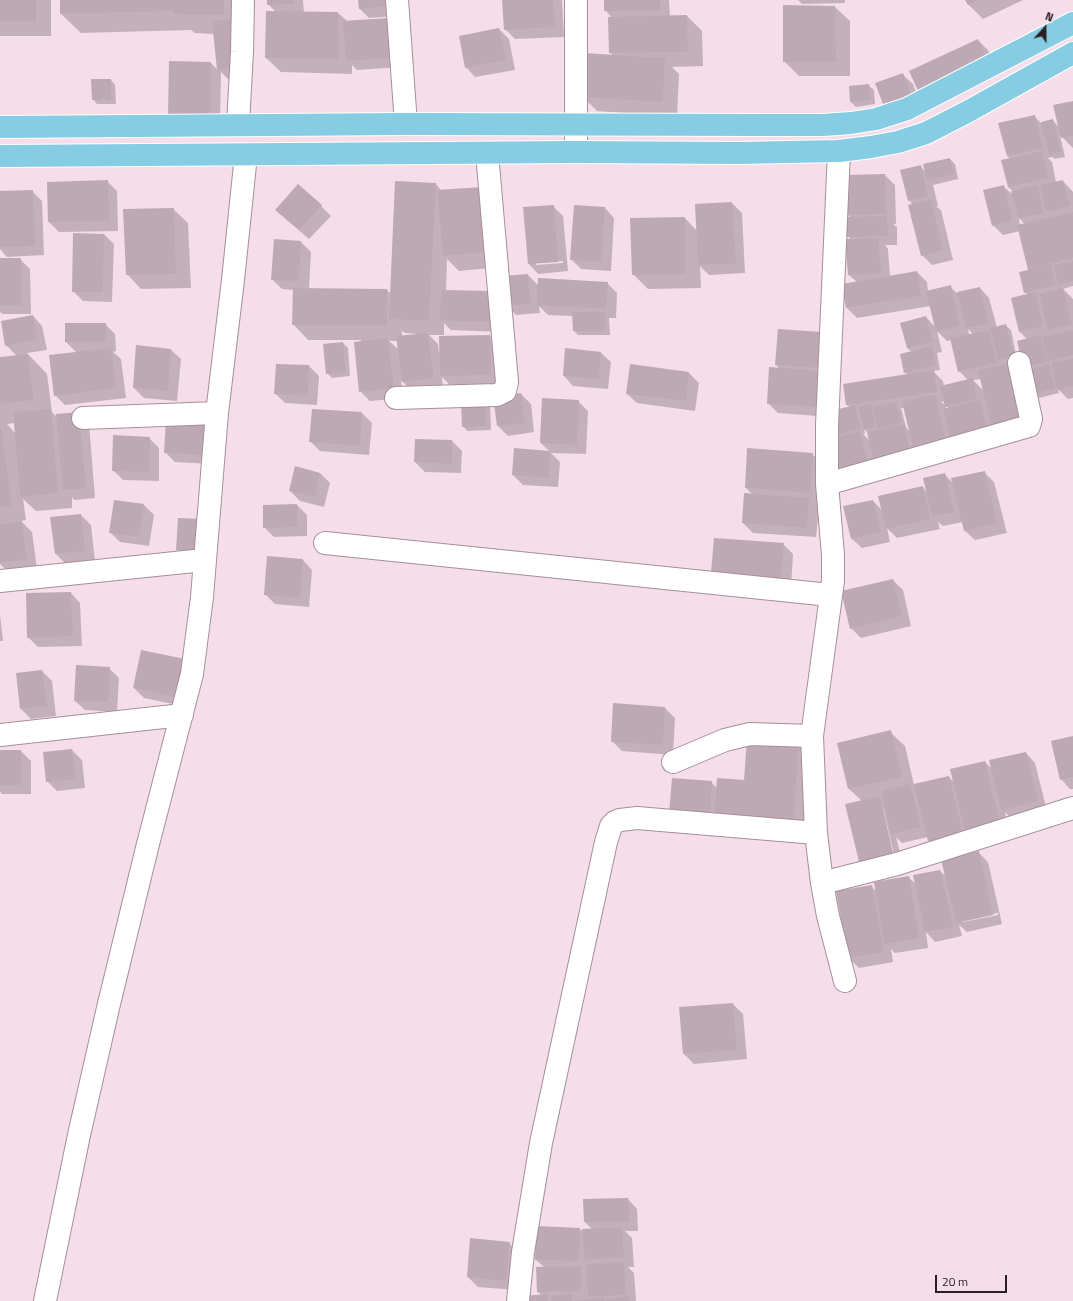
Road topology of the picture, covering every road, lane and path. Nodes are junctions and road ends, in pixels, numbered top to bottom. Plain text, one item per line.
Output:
1 (243, 0) edge
2 (397, 0) edge
3 (576, 0) edge
4 (1073, 23) edge
5 (1073, 53) edge
6 (238, 124) junction
7 (406, 124) junction
8 (576, 124) junction
9 (0, 127) edge
10 (839, 151) junction
11 (576, 152) junction
12 (487, 153) junction
13 (246, 155) junction
14 (0, 156) edge
15 (1019, 363) dead end
16 (396, 398) dead end
17 (217, 413) junction
18 (83, 418) dead end
19 (827, 484) junction
20 (325, 543) dead end
21 (204, 560) junction
22 (0, 581) edge
23 (830, 595) junction
24 (182, 715) junction
25 (0, 735) edge
26 (812, 736) junction
27 (673, 762) dead end
28 (1073, 808) edge
29 (816, 833) junction
30 (822, 883) junction
31 (845, 981) dead end
32 (45, 1301) edge
33 (518, 1301) edge

1 - 6 street
2 - 7 street
3 - 8 street
4 - 8 main road
5 - 10 main road
6 - 7 main road
6 - 9 main road
7 - 8 main road
8 - 11 street
10 - 11 main road
10 - 19 street
11 - 12 main road
12 - 13 main road
12 - 16 street
13 - 14 main road
13 - 17 street
15 - 19 street
17 - 18 street
17 - 21 street
19 - 23 street
20 - 23 street
21 - 22 street
21 - 24 street
23 - 26 street
24 - 25 street
24 - 32 street
26 - 27 street
26 - 29 street
28 - 30 street
29 - 30 street
29 - 33 street
30 - 31 street

